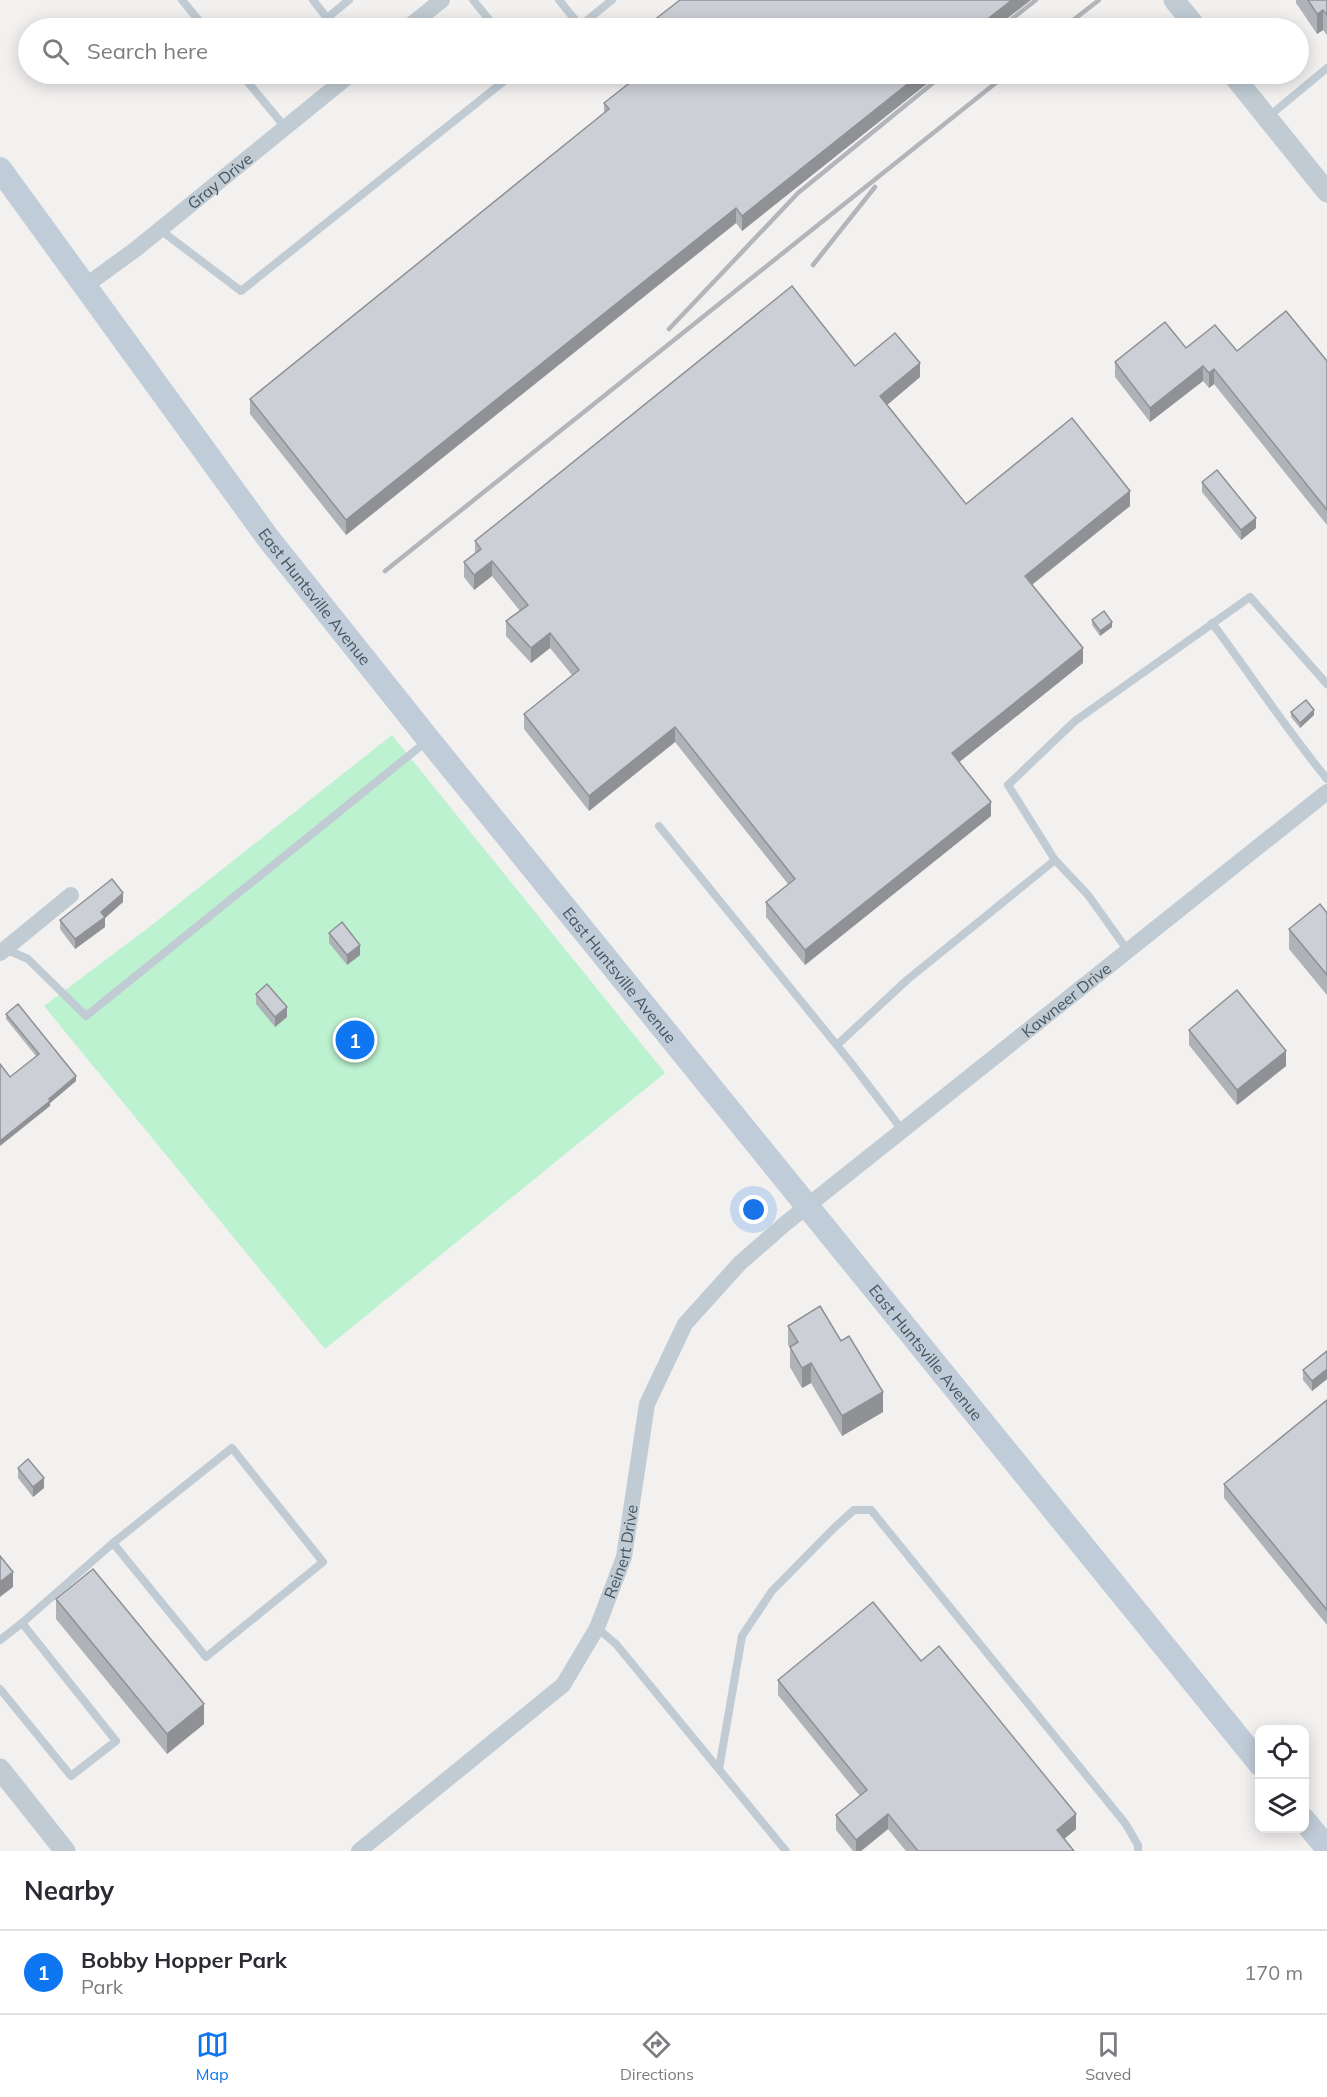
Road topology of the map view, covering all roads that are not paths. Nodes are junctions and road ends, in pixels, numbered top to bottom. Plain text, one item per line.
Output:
1 (182, 0) edge
2 (313, 0) edge
3 (349, 0) edge
4 (442, 0) edge
5 (473, 0) edge
6 (559, 0) edge
7 (612, 0) edge
8 (1174, 0) edge
9 (197, 18) edge
10 (420, 18) edge
11 (488, 18) edge
12 (574, 18) edge
13 (590, 18) edge
14 (1189, 18) edge
15 (1327, 68) edge
16 (1309, 83) edge
17 (249, 84) edge
18 (339, 84) edge
19 (501, 84) edge
20 (1240, 84) edge
21 (1307, 84) edge
22 (1267, 117) junction
23 (285, 127) junction
24 (0, 169) edge
25 (1327, 192) edge
26 (159, 230) junction
27 (85, 286) junction
28 (1212, 623) junction
29 (1327, 684) edge
30 (429, 740) junction
31 (1327, 779) edge
32 (1327, 792) edge
33 (659, 826) dead end
34 (1055, 860) junction
35 (71, 895) dead end
36 (2, 951) edge
37 (1128, 951) junction
38 (837, 1045) junction
39 (903, 1131) junction
40 (808, 1207) junction
41 (113, 1543) junction
42 (22, 1623) junction
43 (597, 1628) junction
44 (0, 1640) edge
45 (0, 1689) edge
46 (1255, 1758) edge
47 (0, 1769) edge
48 (719, 1769) junction
49 (1309, 1826) edge
50 (1324, 1847) edge
51 (366, 1849) edge
52 (65, 1851) edge
53 (786, 1851) edge
54 (1138, 1851) edge

1 - 9 lane
2 - 3 lane
4 - 10 street
5 - 11 lane
6 - 12 lane
7 - 13 lane
8 - 14 street
15 - 16 lane
17 - 23 lane
18 - 23 street, Gray Drive
19 - 26 lane
20 - 22 street
21 - 22 lane
22 - 25 street
23 - 26 street, Gray Drive
24 - 27 main road, East Huntsville Avenue
26 - 27 street, Gray Drive
27 - 30 main road, East Huntsville Avenue
28 - 29 lane
28 - 31 lane
28 - 34 lane
30 - 36 lane
30 - 40 main road, East Huntsville Avenue
32 - 37 street, Kawneer Drive
33 - 38 lane
34 - 37 lane
34 - 38 lane
35 - 36 street
37 - 39 street, Kawneer Drive
38 - 39 lane
39 - 40 street, Kawneer Drive
40 - 43 street, Reinert Drive
40 - 46 main road, East Huntsville Avenue
41 - 41 lane
41 - 42 lane
42 - 44 lane
42 - 45 lane
43 - 48 lane
43 - 51 street, Reinert Drive
47 - 52 street
48 - 53 lane
48 - 54 lane
49 - 50 main road

